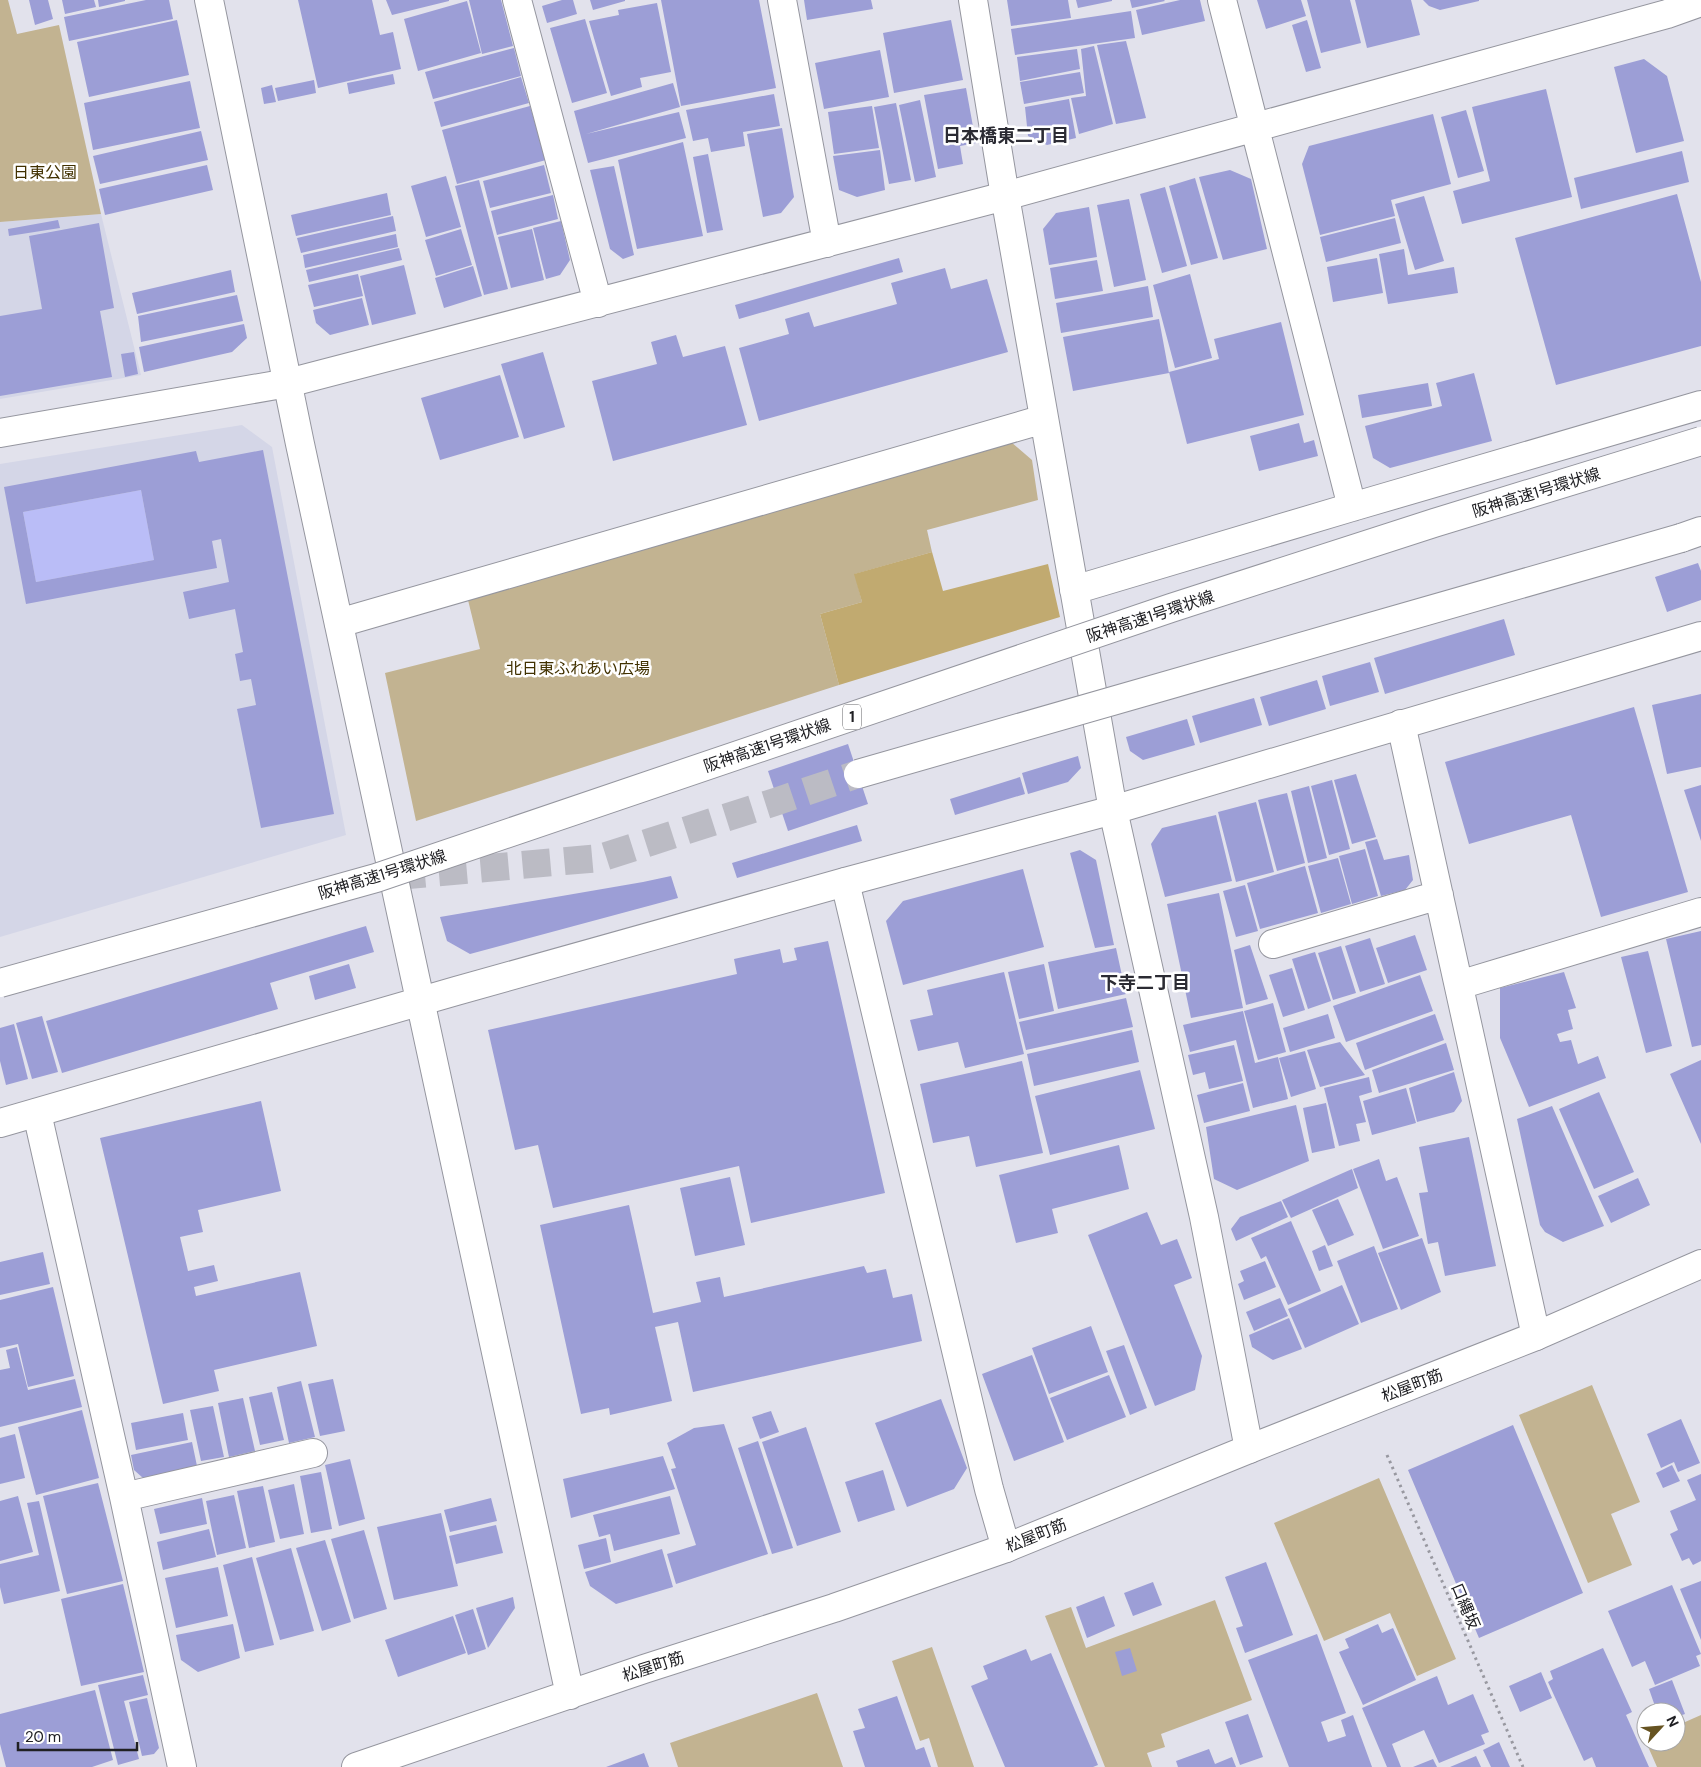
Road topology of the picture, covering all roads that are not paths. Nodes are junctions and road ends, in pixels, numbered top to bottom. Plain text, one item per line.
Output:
1 (209, 0) edge
2 (517, 0) edge
3 (782, 0) edge
4 (973, 0) edge
5 (1222, 0) edge
6 (1701, 2) edge
7 (1255, 127) junction
8 (1004, 196) junction
9 (827, 243) junction
10 (598, 303) junction
11 (288, 383) junction
12 (1701, 405) edge
13 (1044, 419) junction
14 (0, 433) edge
15 (1701, 441) edge
16 (1352, 507) junction
17 (1691, 535) edge
18 (1074, 590) junction
19 (339, 623) junction
20 (1701, 636) edge
21 (1401, 724) junction
22 (858, 774) tunnel mouth
23 (1113, 810) junction
24 (845, 882) junction
25 (1439, 895) junction
26 (1701, 912) edge
27 (1273, 944) dead end
28 (0, 983) edge
29 (1459, 985) junction
30 (420, 1001) junction
31 (37, 1113) junction
32 (0, 1123) edge
33 (1701, 1264) edge
34 (1536, 1336) junction
35 (1249, 1449) junction
36 (313, 1453) dead end
37 (124, 1498) junction
38 (1006, 1548) junction
39 (570, 1695) junction
40 (182, 1767) edge
41 (356, 1767) edge

1 - 11 main road
2 - 10 main road
3 - 9 main road
4 - 8 main road
5 - 7 main road
6 - 7 main road
7 - 8 main road
7 - 16 main road
8 - 9 main road
8 - 13 main road
9 - 10 main road
10 - 11 main road
11 - 14 main road
11 - 19 main road
12 - 16 main road
13 - 18 main road
13 - 19 main road
15 - 28 main road, 阪神高速1号環状線 / 1, bridge
16 - 18 main road
17 - 22 main road, bridge
18 - 23 main road
19 - 30 main road
20 - 21 main road
21 - 23 main road
21 - 25 main road
23 - 24 main road
23 - 35 main road
24 - 30 main road
24 - 38 main road
25 - 27 main road
25 - 29 main road
26 - 29 main road
29 - 34 main road
30 - 31 main road
30 - 39 main road
31 - 32 main road
31 - 37 main road
33 - 34 main road, 松屋町筋
34 - 35 main road, 松屋町筋
35 - 38 main road, 松屋町筋
36 - 37 main road
37 - 40 main road
38 - 39 main road, 松屋町筋
39 - 41 main road, 松屋町筋

